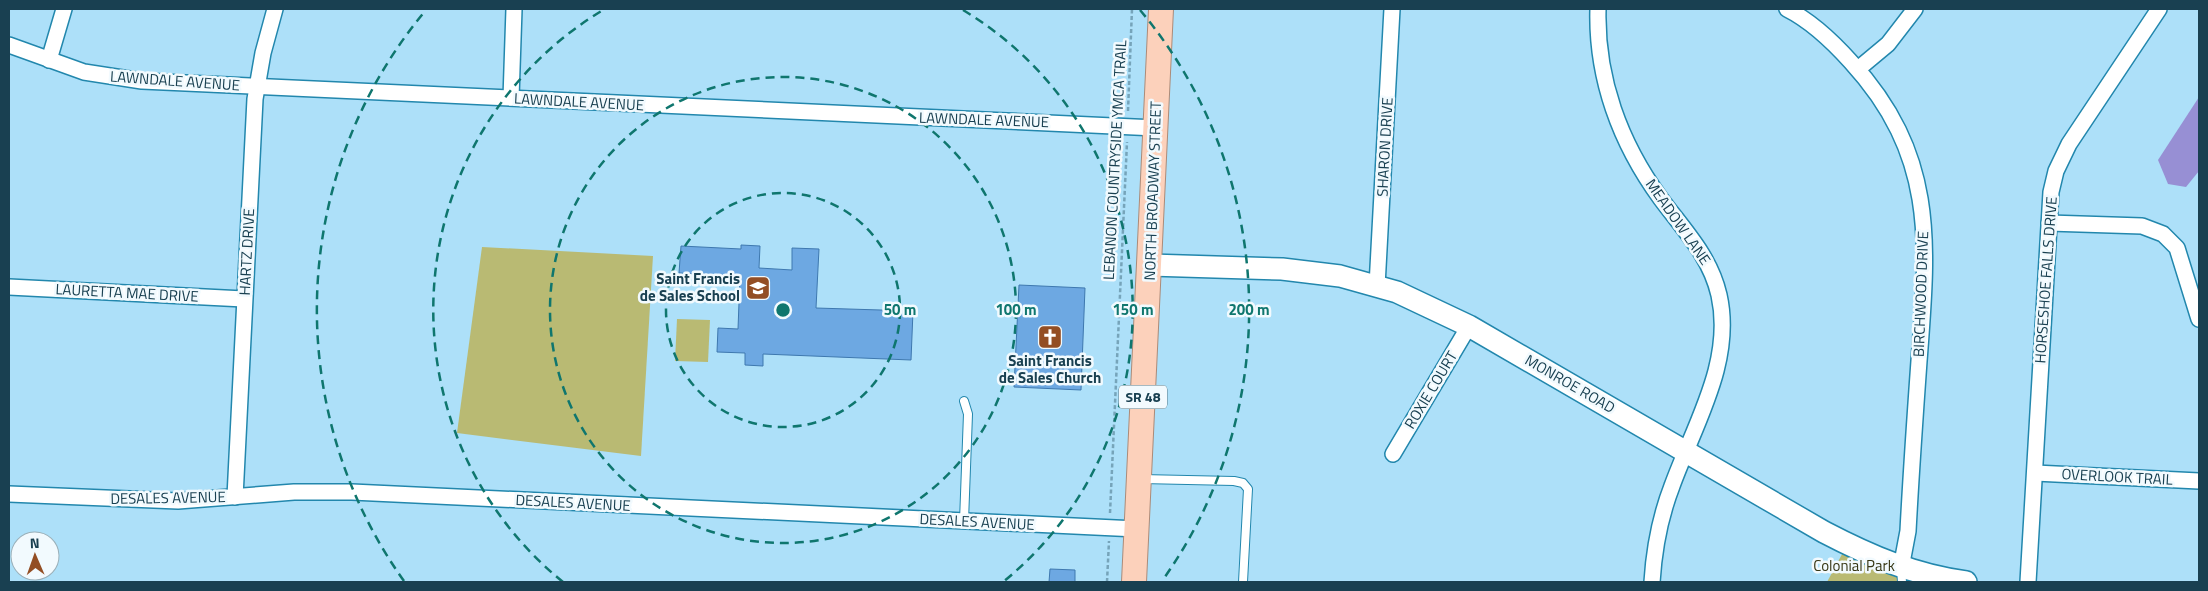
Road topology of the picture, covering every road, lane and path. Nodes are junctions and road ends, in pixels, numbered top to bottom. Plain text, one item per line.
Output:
1 (64, 9) edge
2 (276, 9) edge
3 (514, 9) edge
4 (1132, 9) edge
5 (1161, 9) edge
6 (1392, 9) edge
7 (1598, 9) edge
8 (1787, 9) edge
9 (1915, 9) edge
10 (2160, 9) edge
11 (9, 45) edge
12 (49, 60) junction
13 (1858, 69) junction
14 (257, 87) junction
15 (511, 98) junction
16 (1128, 126) junction
17 (1156, 128) junction
18 (2049, 223) junction
19 (1150, 265) junction
20 (1377, 286) junction
21 (9, 287) edge
22 (244, 299) junction
23 (2199, 319) edge
24 (1469, 326) junction
25 (964, 401) dead end
26 (1685, 452) junction
27 (1393, 454) dead end
28 (2035, 473) junction
29 (1139, 479) junction
30 (2199, 481) edge
31 (9, 494) edge
32 (235, 497) junction
33 (964, 521) junction
34 (1110, 528) junction
35 (1136, 529) junction
36 (1902, 575) edge
37 (1107, 582) edge
38 (1134, 582) edge
39 (1243, 582) edge
40 (1652, 582) edge
41 (1966, 582) edge
42 (2028, 582) edge

1 - 12 street
2 - 14 street, HARTZ DRIVE
3 - 15 street
4 - 16 path, LEBANON COUNTRYSIDE YMCA TRAIL
5 - 17 main road, NORTH BROADWAY STREET / SR 48
6 - 20 street, SHARON DRIVE
7 - 26 street, MEADOW LANE
8 - 13 street, BIRCHWOOD DRIVE
9 - 13 street
10 - 18 street, HORSESHOE FALLS DRIVE
11 - 12 street, LAWNDALE AVENUE
12 - 14 street, LAWNDALE AVENUE
13 - 36 street, BIRCHWOOD DRIVE
14 - 15 street, LAWNDALE AVENUE
14 - 22 street, HARTZ DRIVE
15 - 16 street, LAWNDALE AVENUE
16 - 17 street, LAWNDALE AVENUE
16 - 34 path, LEBANON COUNTRYSIDE YMCA TRAIL
17 - 19 main road, NORTH BROADWAY STREET / SR 48
18 - 23 street
18 - 28 street, HORSESHOE FALLS DRIVE
19 - 20 street, MONROE ROAD
19 - 29 main road, NORTH BROADWAY STREET / SR 48
20 - 24 street, MONROE ROAD
21 - 22 street, LAURETTA MAE DRIVE
22 - 32 street, HARTZ DRIVE
24 - 26 street, MONROE ROAD
24 - 27 street, ROXIE COURT
25 - 33 lane
26 - 36 street, MONROE ROAD
26 - 40 street, MEADOW LANE
28 - 30 street, OVERLOOK TRAIL
28 - 42 street, HORSESHOE FALLS DRIVE
29 - 35 main road, NORTH BROADWAY STREET / SR 48
29 - 39 lane
31 - 32 street, DESALES AVENUE
32 - 33 street, DESALES AVENUE
33 - 34 street, DESALES AVENUE
34 - 35 street, DESALES AVENUE
34 - 37 path, LEBANON COUNTRYSIDE YMCA TRAIL
35 - 38 main road, NORTH BROADWAY STREET / SR 48
36 - 41 street, MONROE ROAD

